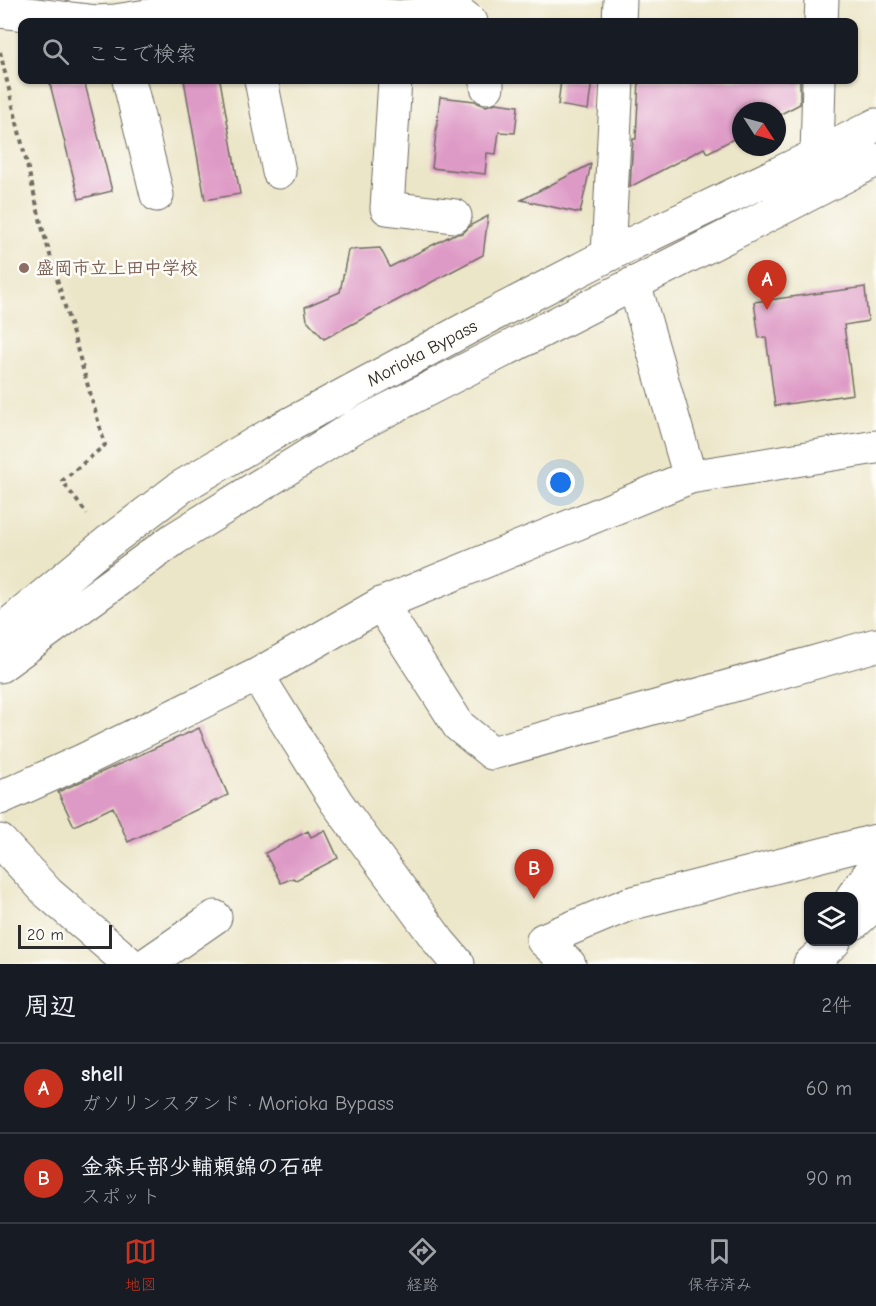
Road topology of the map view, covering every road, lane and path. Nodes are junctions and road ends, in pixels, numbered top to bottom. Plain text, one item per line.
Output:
1 (620, 0) edge
2 (822, 0) edge
3 (245, 1) edge
4 (0, 11) edge
5 (69, 18) edge
6 (135, 18) edge
7 (248, 18) edge
8 (382, 18) edge
9 (413, 18) edge
10 (466, 18) edge
11 (619, 18) edge
12 (821, 18) edge
13 (0, 52) edge
14 (130, 84) edge
15 (262, 84) edge
16 (395, 84) edge
17 (617, 84) edge
18 (819, 84) edge
19 (876, 125) edge
20 (817, 155) junction
21 (876, 160) edge
22 (279, 172) dead end
23 (158, 195) dead end
24 (455, 216) dead end
25 (608, 255) junction
26 (634, 283) junction
27 (876, 447) edge
28 (690, 477) junction
29 (87, 514) dead end
30 (381, 604) junction
31 (0, 632) edge
32 (876, 645) edge
33 (0, 666) edge
34 (257, 675) junction
35 (0, 798) edge
36 (0, 841) edge
37 (876, 841) edge
38 (876, 865) edge
39 (857, 892) edge
40 (876, 903) edge
41 (214, 917) dead end
42 (858, 919) edge
43 (818, 946) edge
44 (830, 946) edge
45 (130, 964) edge
46 (147, 964) edge
47 (458, 964) edge
48 (569, 964) edge
49 (804, 964) edge
50 (810, 964) edge

1 - 11 main road
2 - 12 main road
3 - 6 main road
3 - 7 main road
3 - 8 main road
4 - 5 main road
9 - 10 main road
13 - 29 path
14 - 23 main road
15 - 22 main road
16 - 24 main road
17 - 25 main road
18 - 20 main road
19 - 20 main road, Morioka Bypass
20 - 25 main road, Morioka Bypass
21 - 26 main road, Morioka Bypass
25 - 31 main road, Morioka Bypass
26 - 28 main road
26 - 33 main road, Morioka Bypass
27 - 28 main road
28 - 30 main road
30 - 32 main road
30 - 34 main road
34 - 35 main road
34 - 47 main road
36 - 45 main road
37 - 48 main road
38 - 39 main road
40 - 42 main road
41 - 46 main road
43 - 49 main road
44 - 50 main road

